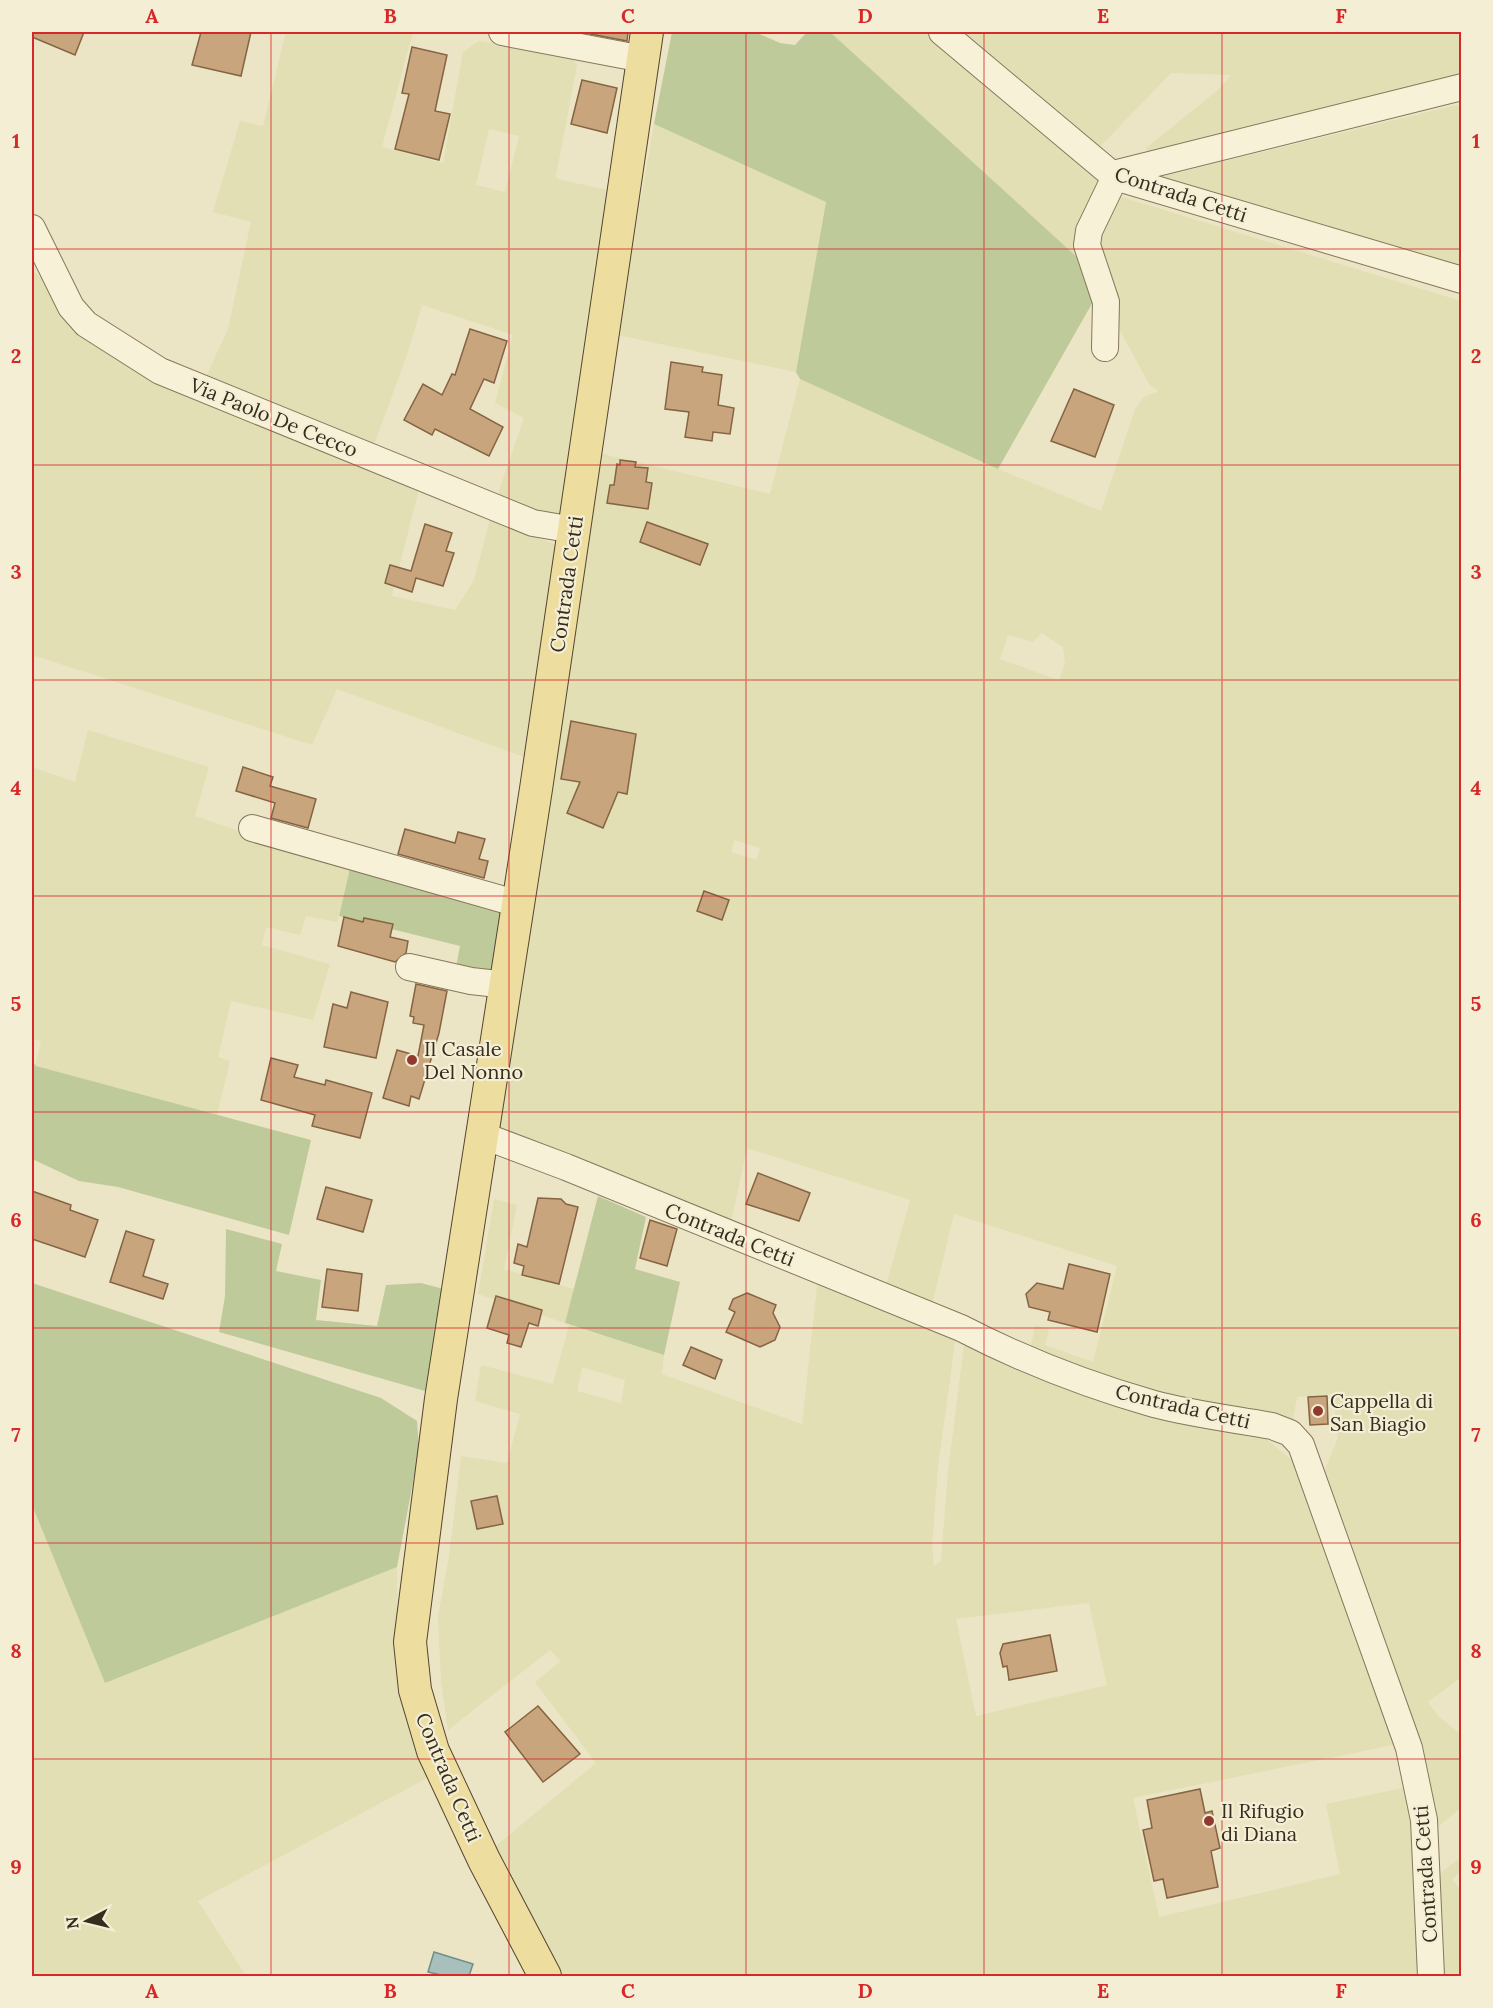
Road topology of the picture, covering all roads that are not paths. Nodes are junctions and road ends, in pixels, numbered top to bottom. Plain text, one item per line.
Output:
1 (502, 32) edge
2 (942, 32) edge
3 (645, 45) edge
4 (1461, 87) edge
5 (1114, 176) junction
6 (32, 228) edge
7 (1461, 280) edge
8 (1106, 348) dead end
9 (574, 530) junction
10 (252, 828) dead end
11 (519, 904) junction
12 (410, 968) dead end
13 (507, 985) junction
14 (484, 1136) junction
15 (545, 1977) edge
16 (1431, 1977) edge

1 - 3 street
2 - 5 street, Contrada Cetti
3 - 9 main road, Contrada Cetti
4 - 5 street
5 - 7 street, Contrada Cetti
5 - 8 street
6 - 9 street, Via Paolo De Cecco
9 - 11 main road, Contrada Cetti
10 - 11 street
11 - 13 main road, Contrada Cetti
12 - 13 street
13 - 14 main road, Contrada Cetti
14 - 15 main road, Contrada Cetti
14 - 16 street, Contrada Cetti

